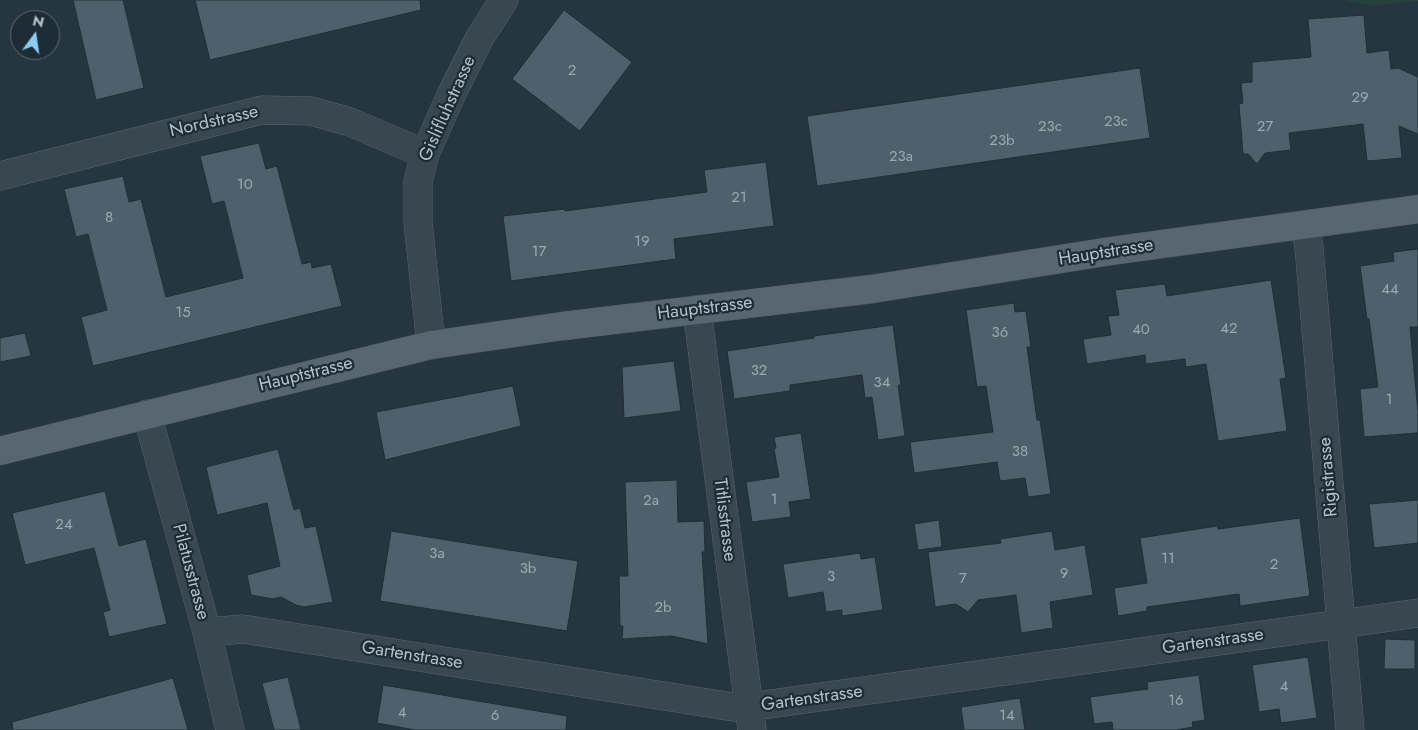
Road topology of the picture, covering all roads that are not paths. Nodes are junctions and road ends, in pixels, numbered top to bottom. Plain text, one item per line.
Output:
1 (504, 0) edge
2 (425, 154) junction
3 (0, 176) edge
4 (1418, 209) edge
5 (1305, 224) junction
6 (696, 310) junction
7 (432, 345) junction
8 (147, 414) junction
9 (0, 451) edge
10 (1418, 613) edge
11 (1341, 623) junction
12 (207, 632) junction
13 (750, 719) edge
14 (230, 730) edge
15 (1350, 730) edge

1 - 2 street, Gislifluhstrasse
2 - 3 street, Nordstrasse
2 - 7 street, Gislifluhstrasse
4 - 5 main road, Hauptstrasse
5 - 6 main road, Hauptstrasse
5 - 11 street, Rigistrasse
6 - 7 main road, Hauptstrasse
6 - 13 street, Titlisstrasse
7 - 8 main road, Hauptstrasse
8 - 9 main road, Hauptstrasse
8 - 12 street, Pilatusstrasse
10 - 11 street, Gartenstrasse
11 - 13 street, Gartenstrasse
11 - 15 street, Rigistrasse
12 - 13 street, Gartenstrasse
12 - 14 street, Pilatusstrasse

